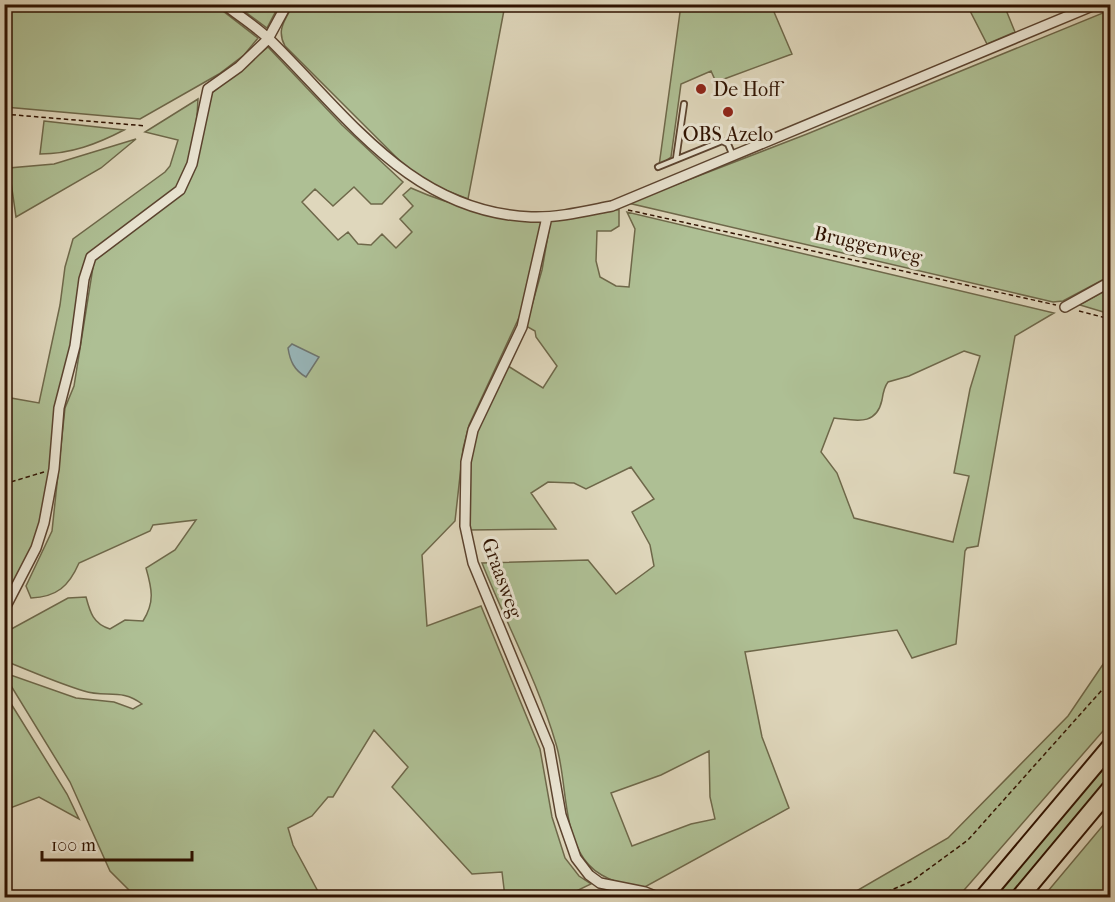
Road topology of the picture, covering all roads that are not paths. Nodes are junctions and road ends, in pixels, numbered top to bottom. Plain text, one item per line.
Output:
1 (224, 4) edge
2 (287, 4) edge
3 (1097, 4) edge
4 (268, 39) junction
5 (684, 104) dead end
6 (733, 156) junction
7 (676, 159) junction
8 (658, 166) dead end
9 (547, 216) junction
10 (1110, 282) edge
11 (1065, 307) road end
12 (4, 610) edge
13 (1110, 747) edge
14 (1110, 789) edge
15 (660, 897) edge
16 (982, 897) edge
17 (1019, 897) edge

1 - 4 street
2 - 4 street
3 - 6 street
4 - 9 street
4 - 12 street
5 - 7 lane
6 - 7 lane
6 - 9 street
7 - 8 lane
9 - 15 street, Graasweg
10 - 11 street
13 - 16 highway
14 - 17 highway

